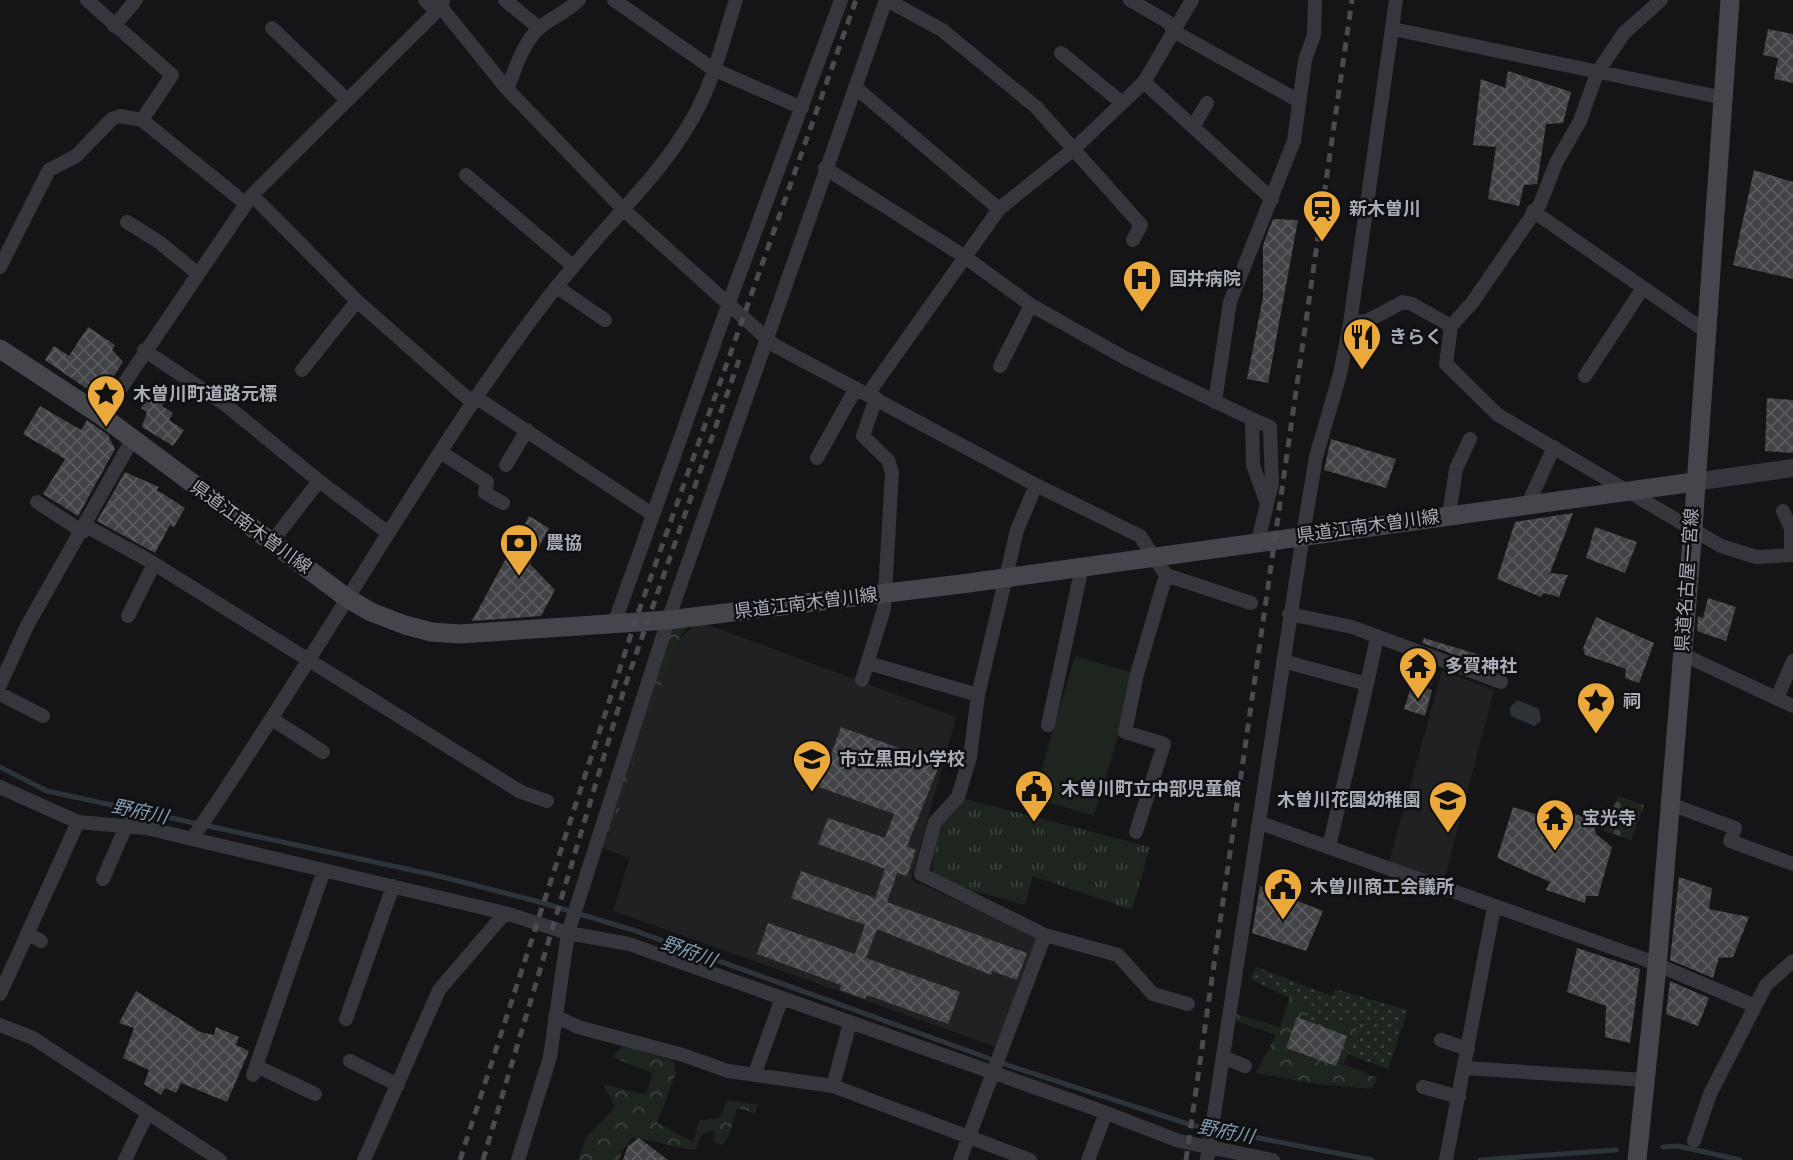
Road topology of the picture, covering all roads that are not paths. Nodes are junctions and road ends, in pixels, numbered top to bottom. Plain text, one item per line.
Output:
1 (87, 0) edge
2 (136, 0) edge
3 (425, 0) edge
4 (505, 0) edge
5 (579, 0) edge
6 (614, 0) edge
7 (736, 0) edge
8 (841, 0) edge
9 (887, 0) edge
10 (1130, 0) edge
11 (1192, 0) edge
12 (1315, 0) edge
13 (1396, 0) edge
14 (1661, 0) edge
15 (1730, 0) edge
16 (440, 6) edge
17 (114, 26) junction
18 (272, 28) dead end
19 (539, 28) junction
20 (1393, 29) junction
21 (1175, 32) junction
22 (1061, 53) dead end
23 (713, 69) junction
24 (1597, 73) junction
25 (1144, 82) junction
26 (855, 87) junction
27 (507, 89) junction
28 (1724, 98) junction
29 (346, 99) junction
30 (1299, 101) junction
31 (1122, 103) junction
32 (1207, 103) dead end
33 (802, 108) junction
34 (142, 120) junction
35 (1193, 127) junction
36 (1075, 148) junction
37 (825, 168) junction
38 (466, 175) dead end
39 (1272, 199) junction
40 (249, 200) junction
41 (999, 209) junction
42 (625, 211) junction
43 (1533, 211) junction
44 (127, 222) dead end
45 (1133, 240) dead end
46 (965, 257) junction
47 (573, 266) junction
48 (0, 267) edge
49 (197, 273) junction
50 (557, 287) junction
51 (1643, 288) junction
52 (357, 302) junction
53 (728, 304) junction
54 (1031, 304) junction
55 (605, 320) dead end
56 (1350, 323) junction
57 (1451, 327) junction
58 (1708, 333) junction
59 (768, 338) junction
60 (0, 349) edge
61 (144, 351) junction
62 (1000, 366) dead end
63 (302, 370) dead end
64 (1585, 376) dead end
65 (866, 393) junction
66 (475, 399) junction
67 (1215, 402) junction
68 (102, 416) junction
69 (1252, 419) junction
70 (527, 430) junction
71 (1470, 439) dead end
72 (132, 440) junction
73 (1554, 447) junction
74 (442, 453) junction
75 (817, 458) dead end
76 (506, 465) dead end
77 (1793, 468) edge
78 (1271, 470) junction
79 (1255, 473) junction
80 (319, 481) junction
81 (1694, 482) junction
82 (1036, 485) junction
83 (1630, 491) junction
84 (37, 502) dead end
85 (503, 503) dead end
86 (1267, 504) junction
87 (1527, 506) junction
88 (1783, 510) dead end
89 (652, 513) junction
90 (1449, 515) junction
91 (1693, 528) junction
92 (84, 529) junction
93 (387, 532) junction
94 (1303, 535) junction
95 (1258, 541) junction
96 (271, 543) junction
97 (1792, 555) edge
98 (1153, 557) junction
99 (154, 564) junction
100 (1082, 567) junction
101 (1166, 575) junction
102 (1006, 578) junction
103 (885, 593) junction
104 (348, 598) junction
105 (1251, 603) dead end
106 (1289, 614) junction
107 (128, 616) dead end
108 (668, 620) junction
109 (614, 624) junction
110 (1377, 638) junction
111 (1682, 654) junction
112 (310, 661) junction
113 (1283, 661) junction
114 (1793, 662) edge
115 (868, 663) junction
116 (862, 680) dead end
117 (1501, 682) dead end
118 (1367, 684) junction
119 (0, 685) edge
120 (0, 694) edge
121 (978, 695) junction
122 (1777, 698) junction
123 (1793, 706) edge
124 (43, 716) dead end
125 (272, 719) junction
126 (1048, 725) dead end
127 (323, 752) dead end
128 (0, 787) edge
129 (547, 802) dead end
130 (1670, 804) junction
131 (78, 821) junction
132 (1260, 823) junction
133 (127, 824) junction
134 (1136, 832) dead end
135 (194, 837) junction
136 (1328, 848) junction
137 (1793, 864) edge
138 (324, 870) junction
139 (103, 879) dead end
140 (393, 886) junction
141 (1494, 906) junction
142 (505, 913) junction
143 (570, 928) junction
144 (27, 933) junction
145 (1045, 935) junction
146 (41, 941) dead end
147 (1793, 961) edge
148 (1657, 967) junction
149 (0, 993) edge
150 (782, 998) junction
151 (1188, 1004) dead end
152 (1755, 1006) junction
153 (555, 1016) junction
154 (346, 1019) dead end
155 (850, 1023) junction
156 (0, 1025) edge
157 (1441, 1040) dead end
158 (1468, 1049) junction
159 (1223, 1057) junction
160 (350, 1061) dead end
161 (1245, 1066) dead end
162 (1465, 1068) junction
163 (993, 1071) junction
164 (755, 1073) junction
165 (1645, 1080) junction
166 (398, 1085) junction
167 (833, 1086) junction
168 (1423, 1087) dead end
169 (315, 1094) dead end
170 (1459, 1097) junction
171 (147, 1114) junction
172 (1105, 1115) junction
173 (969, 1139) junction
174 (1694, 1141) dead end
175 (1208, 1150) edge
176 (1446, 1157) edge
177 (125, 1160) edge
178 (218, 1160) edge
179 (364, 1160) edge
180 (518, 1160) edge
181 (960, 1160) edge
182 (1030, 1160) edge
183 (1088, 1160) edge
184 (1273, 1160) edge
185 (1637, 1160) edge

1 - 17 street
2 - 17 street
3 - 16 street
4 - 19 street
5 - 19 street
6 - 23 street
7 - 23 street
8 - 33 street
9 - 26 street
9 - 36 street
10 - 21 street
11 - 21 street
12 - 30 street
13 - 20 street
14 - 24 street
15 - 28 main road, 県道名古屋一宮線
16 - 27 street
16 - 29 street
17 - 34 street
18 - 29 street
19 - 27 street
20 - 24 street
20 - 56 street
21 - 25 street
21 - 30 street
22 - 31 street
23 - 33 street
23 - 42 street
24 - 28 street
24 - 43 street
25 - 31 street
25 - 35 street
26 - 37 street
26 - 41 street
27 - 42 street
28 - 58 main road, 県道名古屋一宮線
29 - 40 street
30 - 39 street
31 - 36 street
32 - 35 street
33 - 53 street
34 - 40 street
34 - 48 street
35 - 39 street
36 - 41 street
36 - 45 street
37 - 46 street
37 - 59 street
38 - 47 street
39 - 67 street
40 - 49 street
40 - 52 street
41 - 46 street
42 - 47 street
42 - 53 street
43 - 51 street
43 - 57 street
44 - 49 street
46 - 54 street
46 - 65 street
47 - 50 street
49 - 61 street
50 - 55 street
50 - 66 street
51 - 58 street
51 - 64 street
52 - 63 street
52 - 66 street
53 - 59 street
53 - 89 street
54 - 62 street
54 - 67 street
56 - 57 street
56 - 94 street
57 - 73 street
58 - 81 main road, 県道名古屋一宮線
59 - 65 street
59 - 108 street
60 - 68 main road, 県道江南木曽川線
61 - 68 street
61 - 80 street
65 - 75 street
65 - 82 street
65 - 103 street
66 - 70 street
66 - 74 street
67 - 69 street
68 - 72 main road, 県道江南木曽川線
69 - 78 street
69 - 79 street
70 - 76 street
70 - 89 street
71 - 90 street
72 - 92 street
72 - 96 main road, 県道江南木曽川線
73 - 83 street
73 - 87 street
74 - 85 street
74 - 93 street
77 - 81 street
78 - 79 street
78 - 86 street
79 - 86 street
80 - 93 street
80 - 96 street
81 - 83 main road, 県道江南木曽川線
81 - 91 main road, 県道名古屋一宮線
82 - 98 street
82 - 102 street
83 - 87 main road, 県道江南木曽川線
83 - 91 street
84 - 92 street
86 - 95 street
87 - 90 main road, 県道江南木曽川線
88 - 97 street
89 - 109 street
90 - 94 main road, 県道江南木曽川線
91 - 97 street
91 - 111 main road, 県道名古屋一宮線
92 - 99 street
92 - 119 street
93 - 104 street
94 - 95 main road, 県道江南木曽川線
94 - 106 street
95 - 98 main road, 県道江南木曽川線
96 - 104 main road, 県道江南木曽川線
98 - 100 main road, 県道江南木曽川線
98 - 101 street
99 - 107 street
99 - 112 street
100 - 102 main road, 県道江南木曽川線
100 - 126 street
101 - 105 street
101 - 134 street
102 - 103 main road, 県道江南木曽川線
102 - 121 street
103 - 108 main road, 県道江南木曽川線
103 - 115 street
104 - 109 main road, 県道江南木曽川線
104 - 112 street
106 - 110 street
106 - 113 street
108 - 109 main road, 県道江南木曽川線
108 - 143 street
110 - 117 street
110 - 118 street
111 - 122 street
111 - 130 main road, 県道名古屋一宮線
112 - 125 street
112 - 129 street
113 - 118 street
113 - 132 street
114 - 122 street
115 - 116 street
115 - 121 street
118 - 136 street
120 - 124 street
121 - 145 street
122 - 123 street
125 - 127 street
125 - 135 street
128 - 131 street
130 - 137 street
130 - 148 main road, 県道名古屋一宮線
131 - 133 street
131 - 144 street
132 - 136 street
132 - 159 street
133 - 135 street
133 - 139 street
135 - 138 street
136 - 141 street
138 - 140 street
138 - 169 street
140 - 142 street
140 - 154 street
141 - 148 street
141 - 158 street
142 - 143 street
142 - 166 street
143 - 150 street
143 - 153 street
144 - 146 street
144 - 149 street
145 - 151 street
145 - 163 street
147 - 152 street
148 - 152 street
148 - 165 main road, 県道名古屋一宮線
150 - 155 street
150 - 164 street
152 - 174 street
153 - 164 street
153 - 180 street
155 - 163 street
155 - 167 street
156 - 171 street
157 - 158 street
158 - 162 street
159 - 161 street
159 - 175 street
160 - 166 street
162 - 165 street
162 - 170 street
163 - 172 street
163 - 173 street
164 - 167 street
165 - 185 main road, 県道名古屋一宮線
166 - 179 street
167 - 173 street
168 - 170 street
170 - 176 street
171 - 177 street
171 - 178 street
172 - 175 street
172 - 183 street
173 - 181 street
173 - 182 street
175 - 184 street

